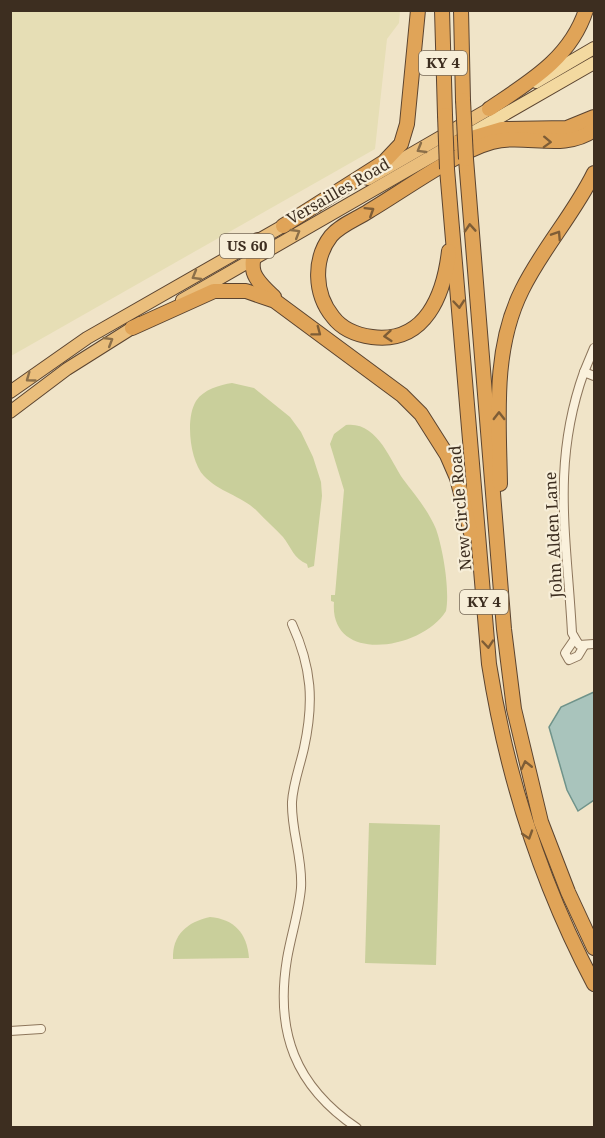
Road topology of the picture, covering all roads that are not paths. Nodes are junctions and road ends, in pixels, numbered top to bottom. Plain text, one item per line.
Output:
1 (418, 10) edge
2 (442, 10) edge
3 (462, 10) edge
4 (586, 10) edge
5 (594, 48) edge
6 (594, 63) edge
7 (489, 109) junction
8 (594, 117) edge
9 (594, 130) edge
10 (455, 143) junction
11 (594, 173) edge
12 (451, 204) junction
13 (283, 226) junction
14 (258, 240) junction
15 (251, 260) junction
16 (284, 307) junction
17 (132, 328) junction
18 (594, 348) edge
19 (584, 372) junction
20 (594, 376) edge
21 (10, 392) edge
22 (10, 412) edge
23 (500, 579) junction
24 (486, 618) junction
25 (292, 624) dead end
26 (574, 640) junction
27 (594, 644) edge
28 (584, 646) junction
29 (594, 948) edge
30 (594, 984) edge
31 (41, 1029) dead end
32 (10, 1031) edge
33 (357, 1128) edge

1 - 13 highway
2 - 12 highway, New Circle Road / KY 4, bridge
23 -> 3 highway, New Circle Road / KY 4, bridge
4 - 7 highway
5 - 7 main road, Versailles Road / US 60
6 - 10 main road, Versailles Road / US 60
7 -> 13 highway, Versailles Road / US 60
8 - 10 highway
12 -> 9 highway
15 -> 10 highway, Versailles Road / US 60
23 -> 11 highway
12 -> 24 highway, New Circle Road / KY 4
13 - 14 highway, Versailles Road / US 60
14 - 15 highway
14 -> 21 highway, Versailles Road / US 60
15 - 16 highway
15 - 17 highway, Versailles Road / US 60
16 - 17 highway
16 -> 24 highway
22 -> 17 highway, Versailles Road / US 60
18 - 19 street, John Alden Lane
19 - 20 street
19 - 26 street, John Alden Lane
29 -> 23 highway, New Circle Road / KY 4
24 -> 30 highway, New Circle Road / KY 4
25 - 33 street
26 - 28 street
26 - 28 street, John Alden Lane
27 - 28 street
31 - 32 street

